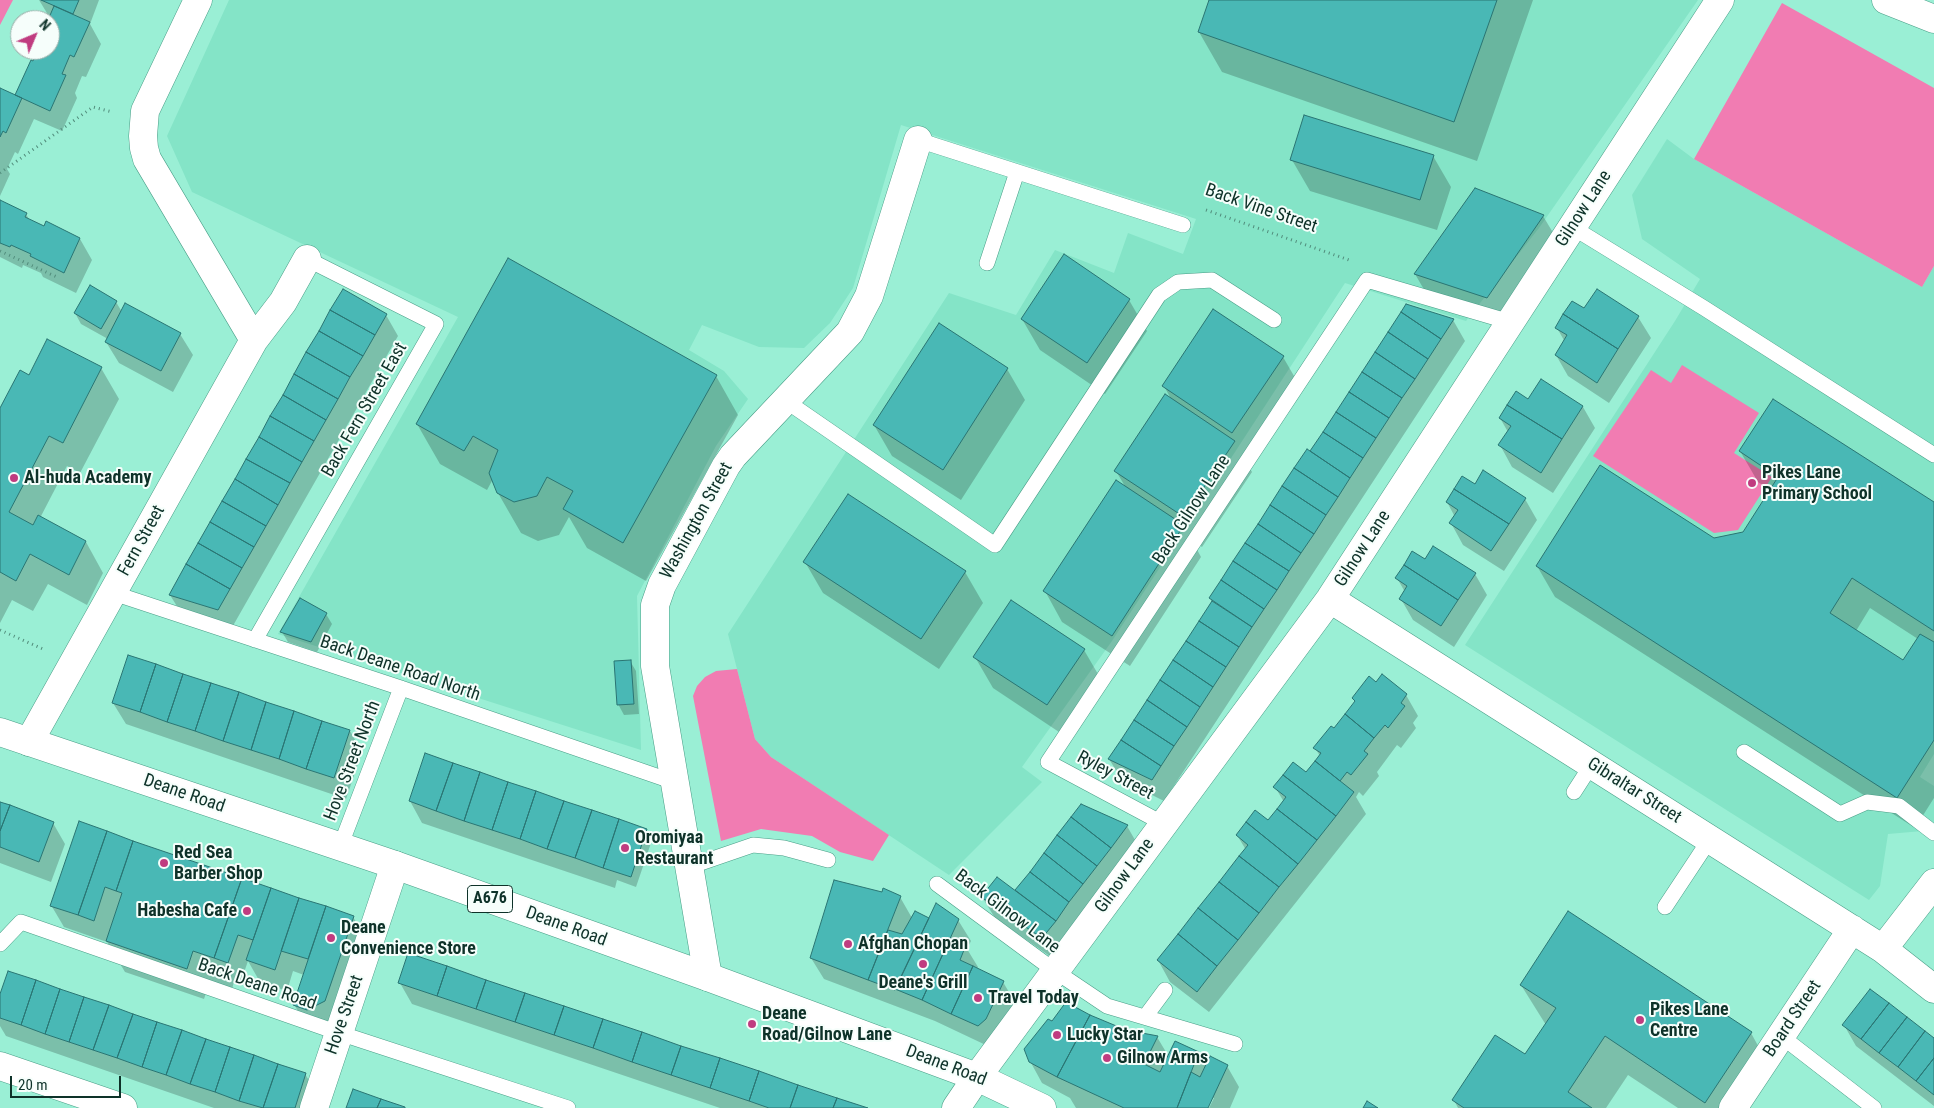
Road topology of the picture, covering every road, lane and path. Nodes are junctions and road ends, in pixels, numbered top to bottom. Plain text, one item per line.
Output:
1 (198, 0) edge
2 (1720, 0) edge
3 (1886, 0) edge
4 (1934, 19) edge
5 (144, 122) junction
6 (918, 140) joint
7 (1017, 172) junction
8 (0, 173) edge
9 (1183, 225) joint
10 (1572, 227) junction
11 (0, 251) edge
12 (307, 259) joint
13 (987, 262) dead end
14 (59, 278) dead end
15 (1367, 280) junction
16 (1274, 320) dead end
17 (1510, 322) junction
18 (254, 340) junction
19 (786, 401) junction
20 (1934, 455) edge
21 (113, 593) junction
22 (1330, 599) junction
23 (0, 630) edge
24 (255, 640) junction
25 (73, 663) junction
26 (401, 688) junction
27 (0, 732) edge
28 (29, 742) junction
29 (1744, 752) dead end
30 (1048, 762) joint
31 (1592, 764) junction
32 (674, 782) junction
33 (1574, 792) dead end
34 (1164, 824) junction
35 (1934, 833) edge
36 (1710, 839) junction
37 (340, 847) junction
38 (828, 860) dead end
39 (395, 865) junction
40 (689, 867) junction
41 (1934, 883) edge
42 (937, 884) dead end
43 (1665, 907) dead end
44 (1852, 929) junction
45 (0, 944) edge
46 (1883, 949) junction
47 (1055, 971) junction
48 (708, 977) junction
49 (1934, 989) edge
50 (1165, 990) dead end
51 (1145, 1017) junction
52 (339, 1033) junction
53 (1781, 1036) junction
54 (1235, 1044) dead end
55 (0, 1066) edge
56 (977, 1077) junction
57 (123, 1108) edge
58 (314, 1108) edge
59 (568, 1108) edge
60 (956, 1108) edge
61 (1042, 1108) edge
62 (1733, 1108) edge
63 (1874, 1108) edge

1 - 5 street
2 - 10 street, Gilnow Lane
3 - 4 street
5 - 8 path
5 - 18 street
6 - 7 lane
6 - 19 street, Washington Street
7 - 9 lane
7 - 13 lane
9 - 15 path, Back Vine Street
10 - 17 street, Gilnow Lane
10 - 20 lane
11 - 14 path
12 - 18 street, Fern Street
12 - 24 lane, Back Fern Street East
15 - 17 lane
15 - 30 lane, Back Gilnow Lane
16 - 19 lane
17 - 22 street, Gilnow Lane
18 - 21 street, Fern Street
19 - 32 street, Washington Street
21 - 24 lane, Back Deane Road North
21 - 25 street, Fern Street
22 - 31 street, Gibraltar Street
22 - 34 street, Gilnow Lane
23 - 25 path
24 - 26 lane, Back Deane Road North
25 - 28 street, Fern Street
26 - 32 lane, Back Deane Road North
26 - 37 lane, Hove Street North
27 - 28 street, Deane Road / A676
28 - 37 street, Deane Road / A676
29 - 35 lane
30 - 34 lane, Ryley Street
31 - 33 lane
31 - 36 street, Gibraltar Street
32 - 40 street, Washington Street
34 - 47 street, Gilnow Lane
36 - 43 lane
36 - 44 street, Gibraltar Street
37 - 39 street, Deane Road / A676
38 - 40 lane
39 - 48 street, Deane Road / A676
39 - 52 street, Hove Street
40 - 48 street, Washington Street
41 - 46 street
42 - 47 lane, Back Gilnow Lane
44 - 46 street, Gibraltar Street
44 - 53 street, Board Street
45 - 52 lane, Back Deane Road
46 - 49 street, Gibraltar Street
47 - 51 lane
47 - 56 street, Gilnow Lane
48 - 56 street, Deane Road / A676
50 - 51 lane
51 - 54 lane
52 - 58 street, Hove Street
52 - 59 lane, Back Deane Road
53 - 62 street, Board Street
53 - 63 lane
55 - 57 street
56 - 60 street, Gilnow Lane
56 - 61 street, Deane Road / A676

